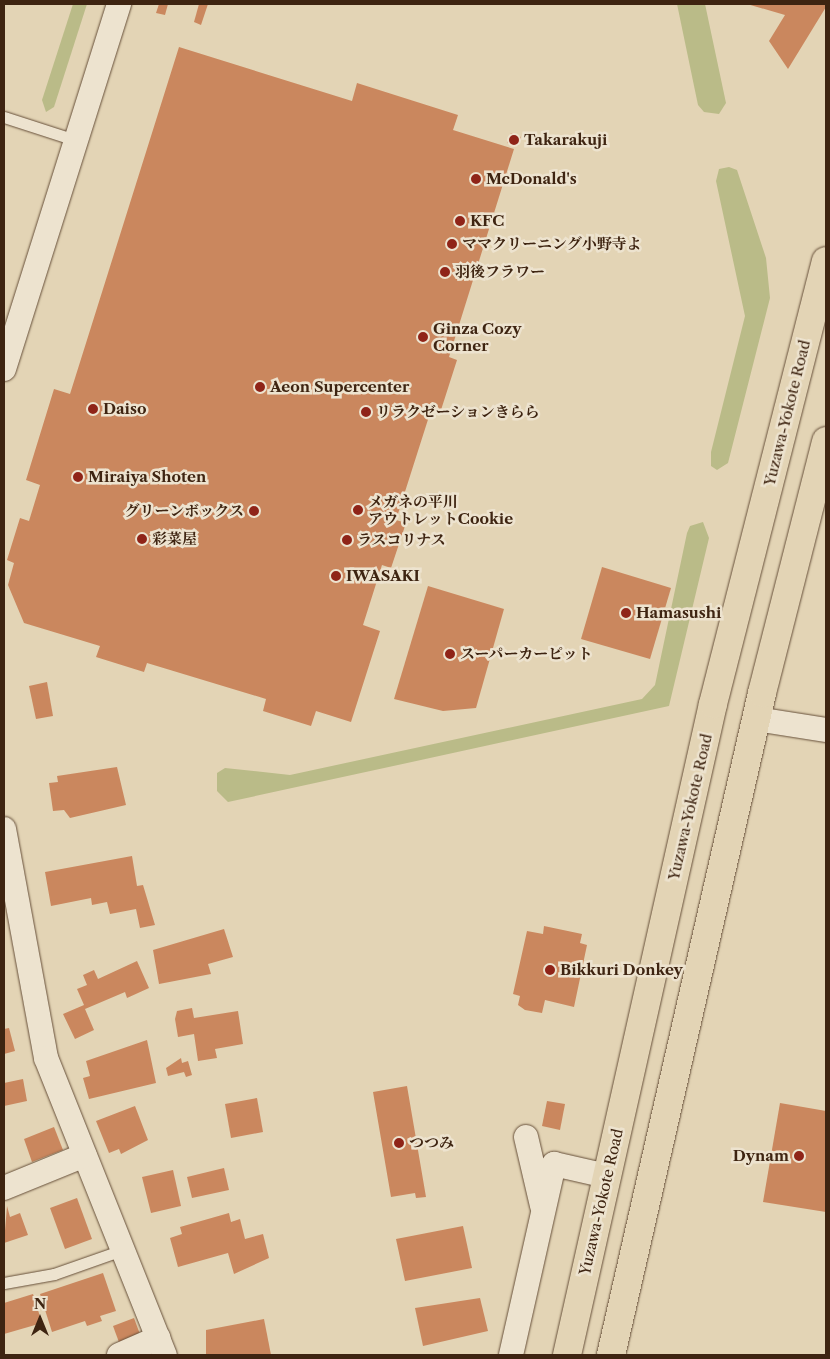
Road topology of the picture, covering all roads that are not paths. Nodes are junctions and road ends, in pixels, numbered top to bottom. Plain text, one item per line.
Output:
1 (119, 4) edge
2 (4, 117) edge
3 (78, 141) junction
4 (826, 261) edge
5 (4, 369) edge
6 (826, 441) edge
7 (756, 719) junction
8 (826, 730) edge
9 (4, 828) edge
10 (8, 884) edge
11 (526, 1137) dead end
12 (85, 1155) junction
13 (607, 1176) junction
14 (4, 1188) edge
15 (543, 1212) junction
16 (125, 1249) junction
17 (4, 1283) edge
18 (162, 1346) edge
19 (119, 1355) edge
20 (511, 1355) edge
21 (567, 1355) edge
22 (611, 1355) edge

1 - 3 street
2 - 3 lane
3 - 5 street
4 - 13 highway, Yuzawa-Yokote Road
6 - 7 highway
7 - 8 street
7 - 22 highway
9 - 10 street
10 - 12 street
11 - 15 street
12 - 14 street
12 - 16 street
13 - 15 street
13 - 21 highway, Yuzawa-Yokote Road
15 - 20 street
16 - 17 lane
16 - 18 street
18 - 19 street

